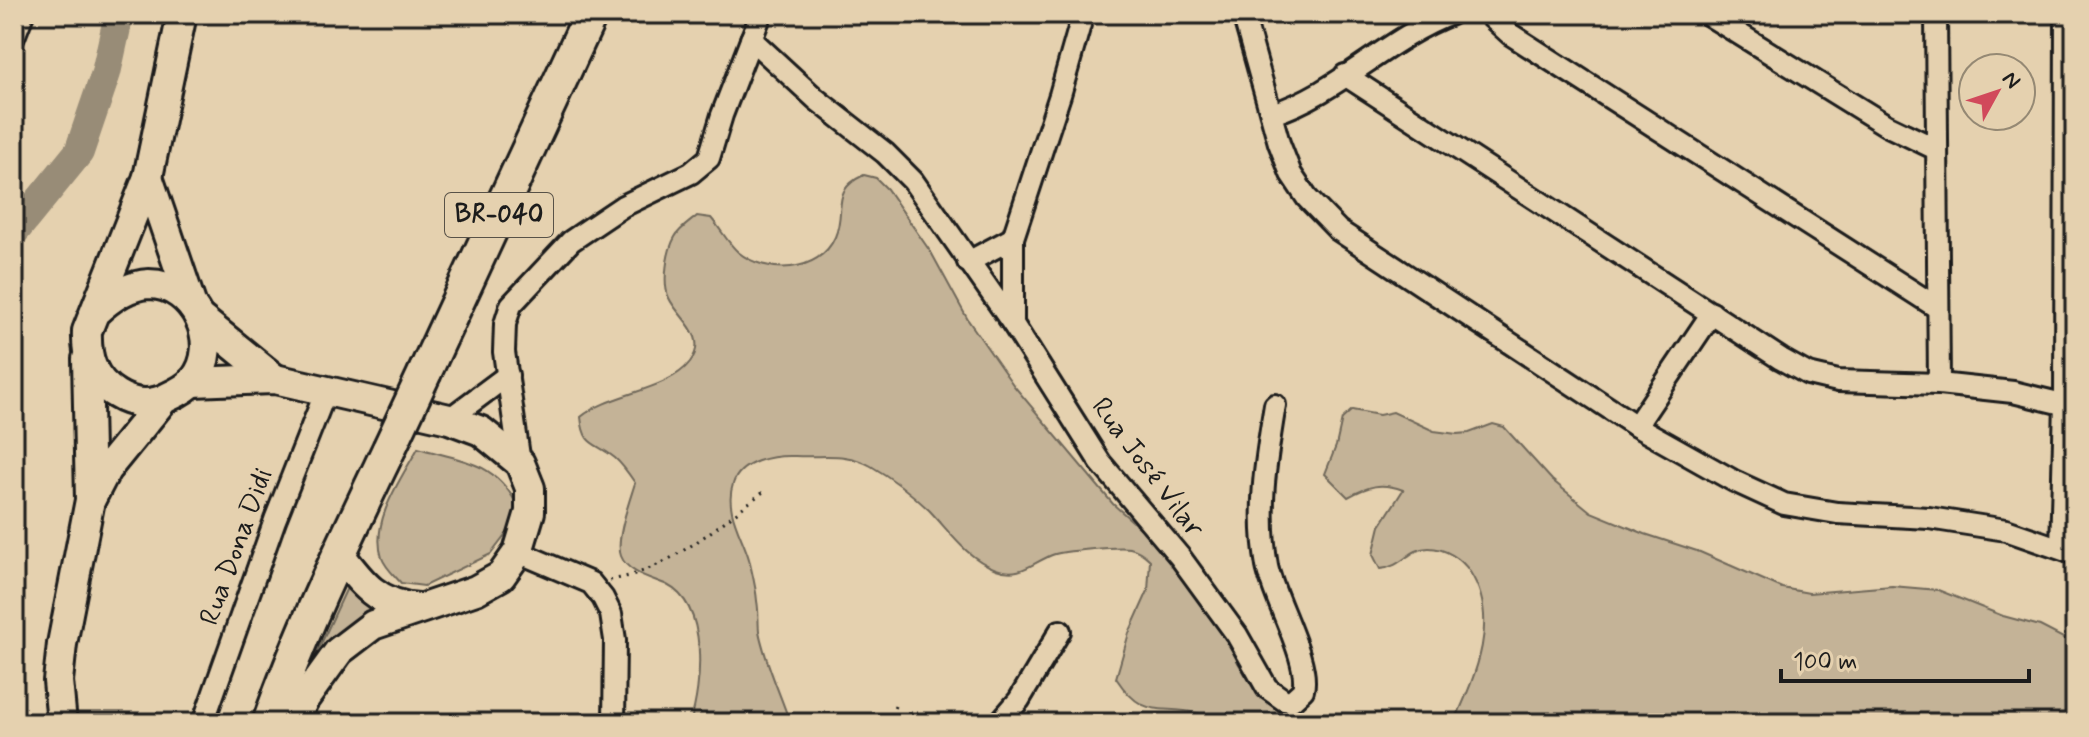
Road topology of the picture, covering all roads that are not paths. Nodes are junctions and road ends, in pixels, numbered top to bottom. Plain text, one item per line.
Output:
1 (23, 14) edge
2 (182, 14) edge
3 (591, 14) edge
4 (761, 14) edge
5 (1083, 14) edge
6 (1243, 14) edge
7 (1451, 14) edge
8 (1488, 14) edge
9 (1707, 14) edge
10 (1936, 14) edge
11 (2066, 14) edge
12 (1728, 21) edge
13 (14, 37) edge
14 (751, 39) junction
15 (1345, 75) junction
16 (1272, 114) junction
17 (1936, 149) junction
18 (148, 177) junction
19 (1013, 238) junction
20 (968, 262) junction
21 (1938, 308) junction
22 (95, 312) junction
23 (196, 312) junction
24 (1712, 313) junction
25 (1013, 324) junction
26 (87, 352) junction
27 (508, 375) junction
28 (275, 379) junction
29 (192, 382) junction
30 (1939, 384) junction
31 (326, 391) junction
32 (163, 400) junction
33 (1275, 405) dead end
34 (2070, 405) edge
35 (449, 419) junction
36 (1636, 426) junction
37 (520, 463) junction
38 (90, 500) junction
39 (2068, 551) edge
40 (518, 552) junction
41 (339, 553) junction
42 (419, 608) junction
43 (1060, 631) dead end
44 (284, 681) junction
45 (62, 723) edge
46 (203, 723) edge
47 (259, 723) edge
48 (269, 723) edge
49 (294, 723) edge
50 (614, 723) edge
51 (999, 723) edge

1 - 13 street
2 - 18 main road
3 - 41 highway, BR-040, bridge
4 - 14 street
5 - 19 street
6 - 16 street
7 - 15 street
8 - 21 street
9 - 12 street
10 - 17 street
11 - 34 street
12 - 17 street
14 - 20 street, Rua José Vilar
14 - 27 street
15 - 16 street
15 - 24 street
16 - 36 street
17 - 21 street
18 - 22 main road
18 - 23 main road
19 - 20 street
19 - 25 street
20 - 25 street, Rua José Vilar
21 - 30 street
22 - 23 main road
22 - 26 main road
23 - 28 main road
23 - 29 main road
24 - 30 street
24 - 36 street
25 - 33 street, Rua José Vilar
26 - 32 main road
26 - 38 main road
27 - 35 street
27 - 37 street
28 - 29 main road
28 - 31 main road
29 - 32 main road
30 - 34 street
31 - 35 main road
31 - 46 street, Rua Dona Didi
32 - 38 main road
34 - 39 street
35 - 37 main road
36 - 39 street
37 - 40 main road
38 - 45 main road
40 - 42 main road
40 - 50 street
41 - 42 main road
41 - 44 highway, BR-040
42 - 49 main road
43 - 51 street
44 - 47 main road
44 - 48 highway, BR-040

